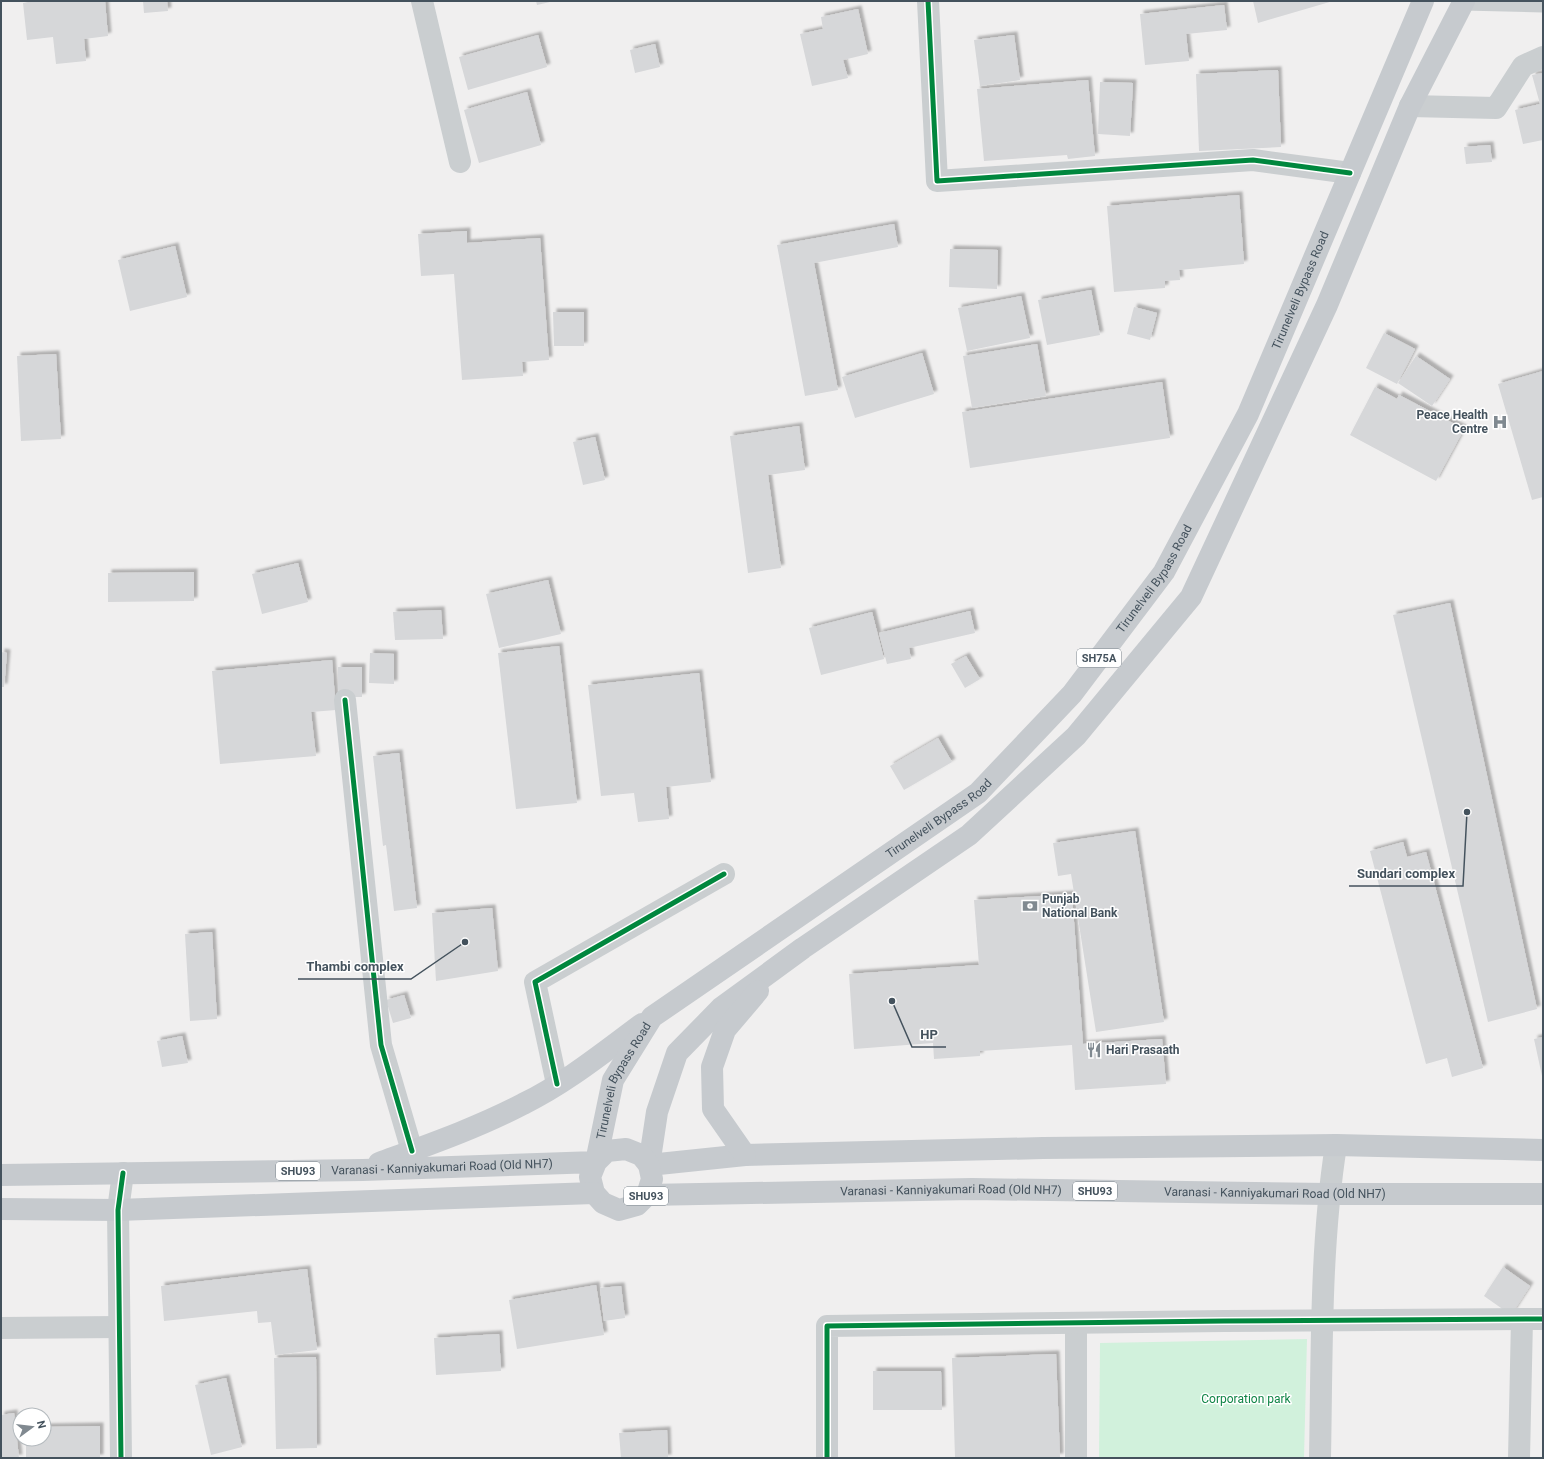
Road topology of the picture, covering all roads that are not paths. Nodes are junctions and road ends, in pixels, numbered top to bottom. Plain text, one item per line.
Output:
1 (422, 1) edge
2 (928, 1) edge
3 (1423, 1) edge
4 (1462, 2) edge
5 (1543, 5) edge
6 (1543, 57) edge
7 (1410, 106) junction
8 (460, 162) dead end
9 (1350, 173) junction
10 (1256, 395) junction
11 (1280, 405) junction
12 (345, 700) dead end
13 (724, 874) dead end
14 (784, 961) junction
15 (652, 1017) junction
16 (557, 1084) junction
17 (1336, 1145) junction
18 (1543, 1150) edge
19 (412, 1151) junction
20 (744, 1155) junction
21 (596, 1162) junction
22 (649, 1165) junction
23 (363, 1170) junction
24 (123, 1173) junction
25 (1, 1175) edge
26 (594, 1193) junction
27 (1328, 1194) junction
28 (1543, 1194) edge
29 (647, 1195) junction
30 (1, 1209) edge
31 (118, 1210) junction
32 (1532, 1319) edge
33 (1322, 1320) junction
34 (1076, 1323) junction
35 (119, 1327) junction
36 (1, 1328) edge
37 (121, 1458) edge
38 (826, 1458) edge
39 (1076, 1458) edge
40 (1320, 1458) edge
41 (1519, 1458) edge

1 - 8 street
2 - 9 street
3 - 9 main road, Tirunelveli Bypass Road / SH75A
4 - 5 lane
4 - 7 main road, SH75A
6 - 7 street
7 - 11 main road, SH75A
9 - 10 main road, Tirunelveli Bypass Road / SH75A
10 - 11 main road
10 - 15 main road, Tirunelveli Bypass Road / SH75A
11 - 14 main road, SH75A
12 - 19 street
13 - 16 street
14 - 20 main road
14 - 22 main road, SH75A
15 - 16 main road
15 - 21 main road, Tirunelveli Bypass Road / SH75A
16 - 19 main road
17 - 18 main road
17 - 20 main road
17 - 27 street
19 - 23 main road
20 - 22 main road
21 - 22 main road
21 - 23 main road, Varanasi - Kanniyakumari Road (Old NH7) / SHU93
21 - 26 main road
22 - 29 main road, SHU93
23 - 24 main road, Varanasi - Kanniyakumari Road (Old NH7) / SHU93
24 - 25 main road, Varanasi - Kanniyakumari Road (Old NH7) / SHU93
24 - 31 street
26 - 29 main road, SHU93
26 - 31 main road
27 - 28 main road, Varanasi - Kanniyakumari Road (Old NH7) / SHU93
27 - 29 main road, Varanasi - Kanniyakumari Road (Old NH7) / SHU93
27 - 33 street
30 - 31 main road
31 - 35 street
32 - 33 street
32 - 41 street
33 - 34 street
33 - 40 street
34 - 38 street
34 - 39 street
35 - 36 street
35 - 37 street

